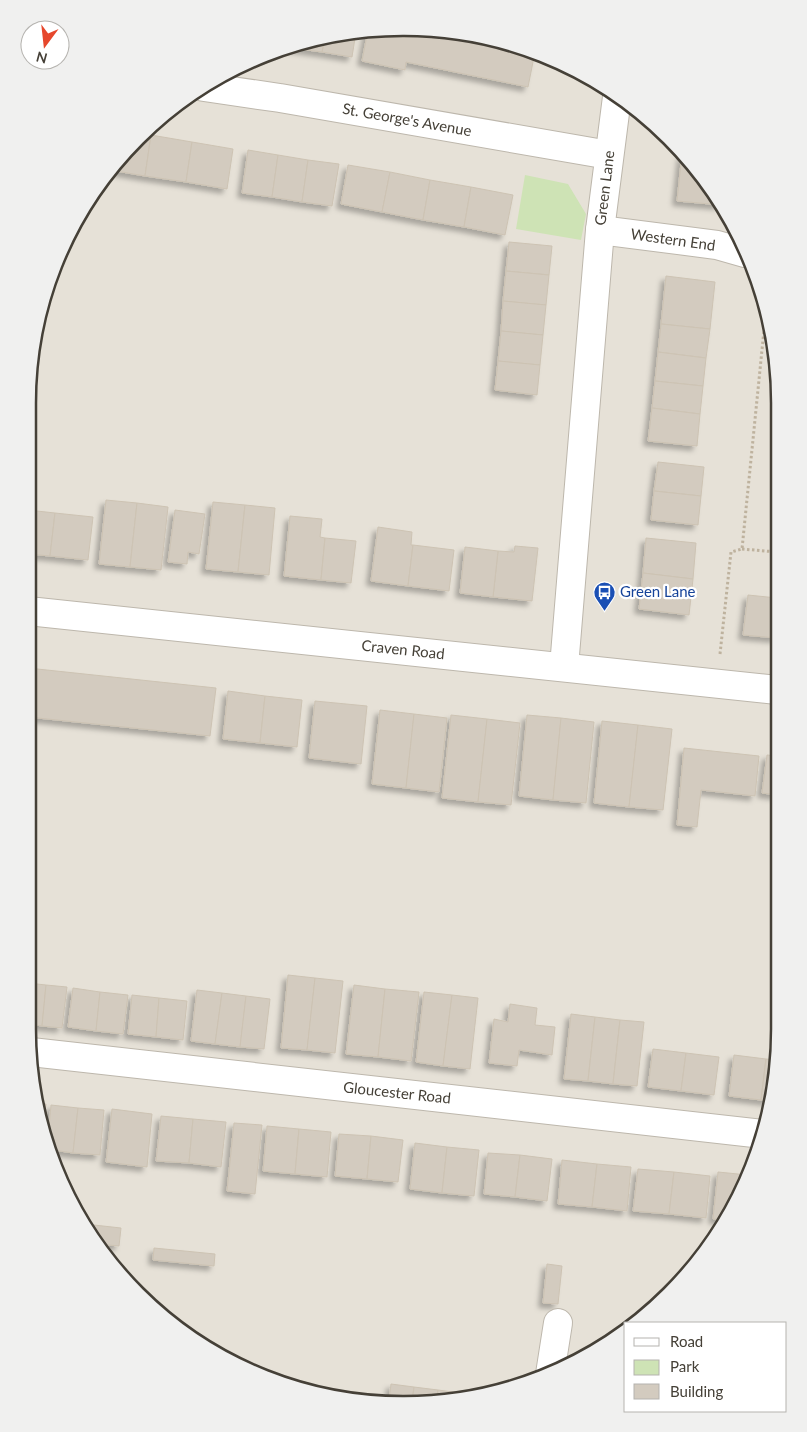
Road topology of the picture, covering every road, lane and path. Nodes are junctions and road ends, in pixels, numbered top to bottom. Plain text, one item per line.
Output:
1 (214, 88) edge
2 (615, 103) edge
3 (609, 155) junction
4 (600, 230) junction
5 (737, 251) edge
6 (764, 331) edge
7 (742, 549) junction
8 (771, 551) edge
9 (36, 611) edge
10 (564, 667) junction
11 (717, 684) junction
12 (771, 689) edge
13 (37, 1053) edge
14 (755, 1133) edge
15 (558, 1323) dead end
16 (551, 1365) edge

1 - 3 street, St. George's Avenue
2 - 3 street, Green Lane
3 - 4 street, Green Lane
4 - 5 street, Western End
4 - 10 street, Green Lane
6 - 7 path
7 - 8 path
7 - 11 path
9 - 10 street, Craven Road
10 - 11 street, Craven Road
11 - 12 street, Craven Road
13 - 14 street, Gloucester Road
15 - 16 street

